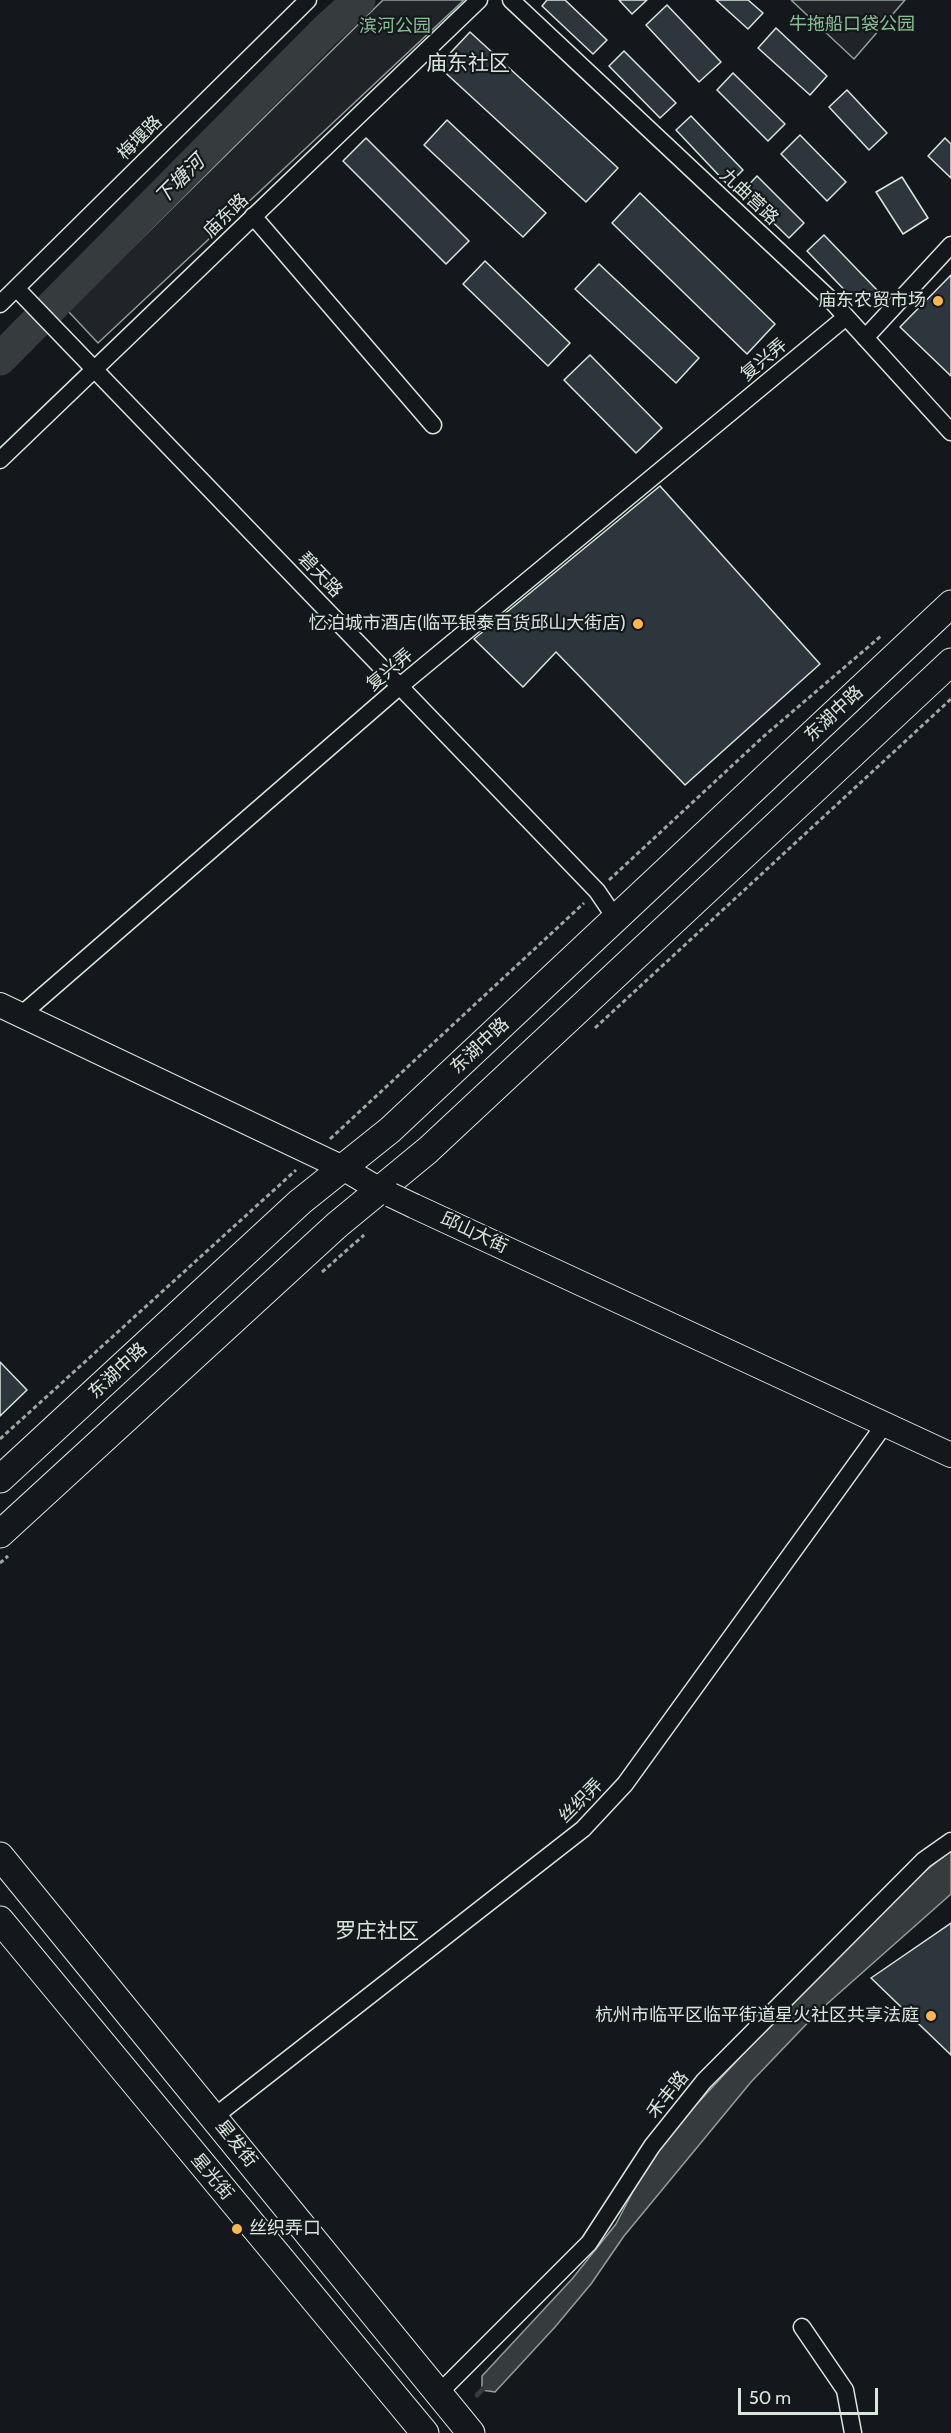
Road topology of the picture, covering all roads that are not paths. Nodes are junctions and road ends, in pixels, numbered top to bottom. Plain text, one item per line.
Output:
1 (308, 0) edge
2 (479, 0) edge
3 (510, 0) edge
4 (253, 216) junction
5 (951, 245) edge
6 (17, 288) junction
7 (0, 304) edge
8 (846, 317) junction
9 (865, 338) junction
10 (89, 363) junction
11 (433, 425) dead end
12 (951, 432) edge
13 (0, 460) edge
14 (951, 604) edge
15 (951, 662) edge
16 (400, 686) junction
17 (616, 919) junction
18 (10, 1010) edge
19 (343, 1168) junction
20 (395, 1197) junction
21 (885, 1424) junction
22 (951, 1455) edge
23 (0, 1479) edge
24 (0, 1534) edge
25 (951, 1841) edge
26 (0, 1856) edge
27 (0, 1920) edge
28 (214, 2117) junction
29 (802, 2327) dead end
30 (438, 2394) junction
31 (425, 2433) edge
32 (471, 2433) edge
33 (853, 2433) edge

1 - 6 street, 梅堰路
2 - 4 street, 庙东路
3 - 8 street, 九曲营路
4 - 10 street, 庙东路
4 - 11 street
5 - 9 street
6 - 7 street, 梅堰路
6 - 10 street, 碧天路
8 - 9 street, 九曲营路
8 - 16 street, 复兴弄
9 - 12 street, 九曲营路
10 - 13 street, 庙东路
10 - 16 street, 碧天路
14 - 17 main road, 东湖中路
15 - 20 main road
16 - 17 street, 碧天路
16 - 18 street, 复兴弄
17 - 19 main road, 东湖中路
18 - 19 main road, 邱山大街
19 - 20 main road, 邱山大街
19 - 23 main road, 东湖中路
20 - 21 main road, 邱山大街
20 - 24 main road
21 - 22 main road, 邱山大街
21 - 28 street, 丝织弄
25 - 30 street, 禾丰路
26 - 28 main road, 星发街
27 - 31 main road, 星光街
28 - 30 main road, 星发街
29 - 33 street
30 - 32 main road, 星发街

